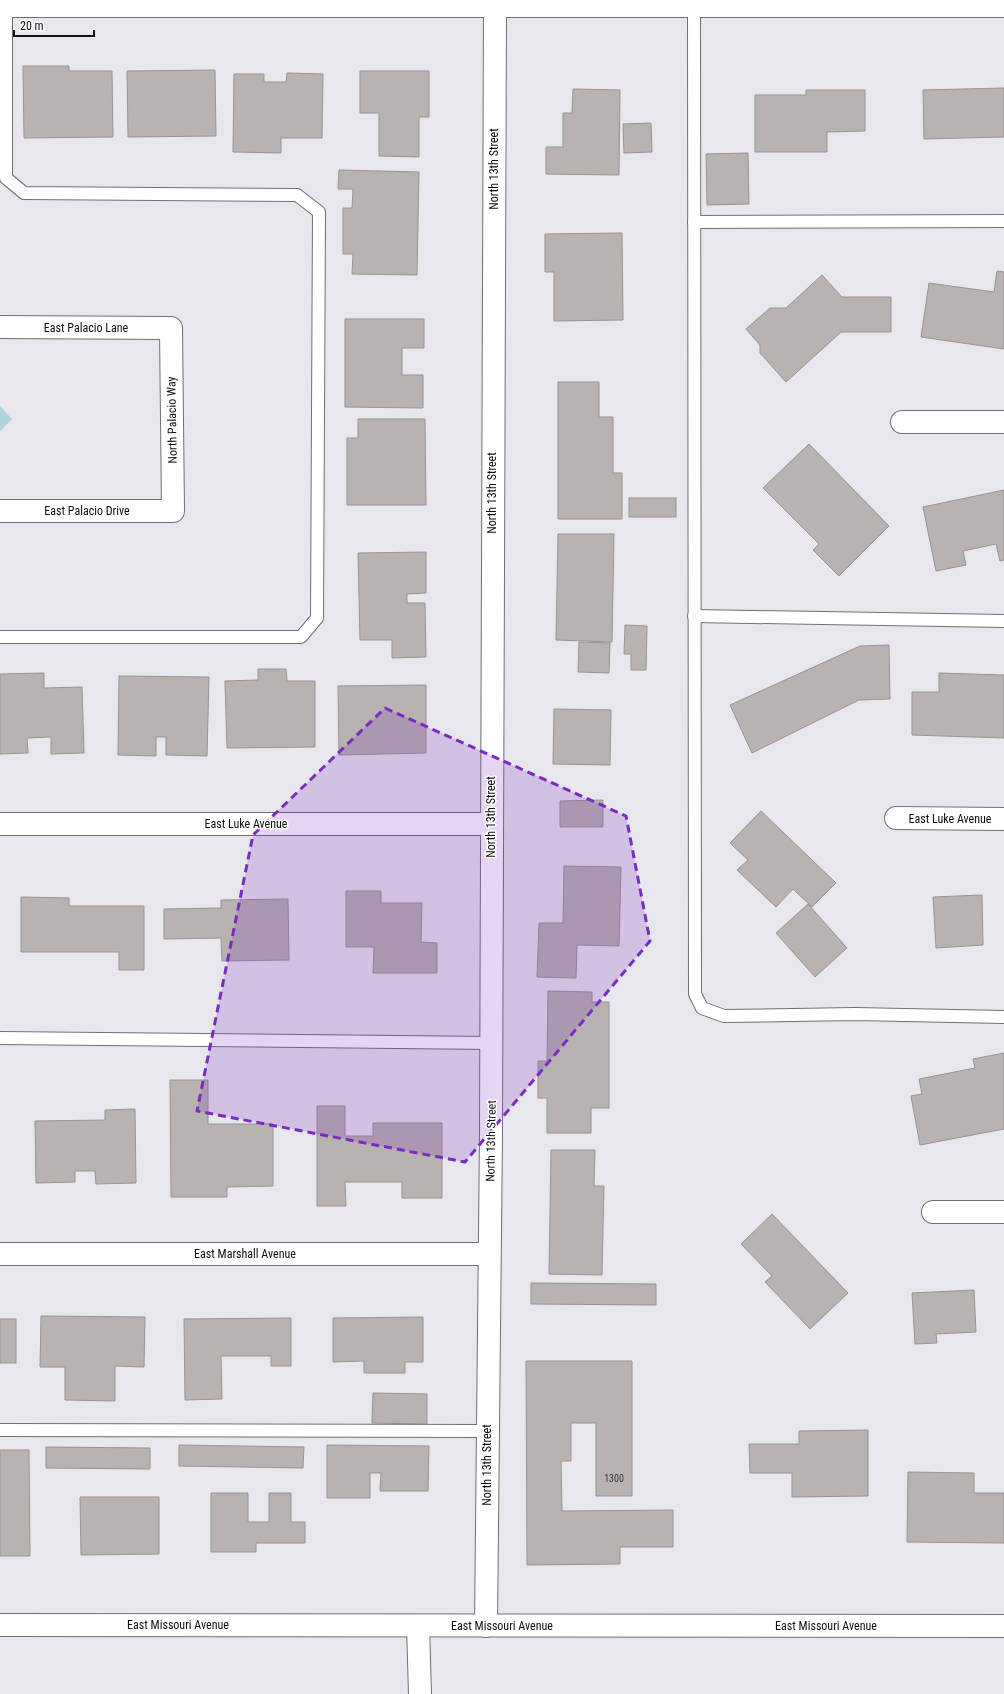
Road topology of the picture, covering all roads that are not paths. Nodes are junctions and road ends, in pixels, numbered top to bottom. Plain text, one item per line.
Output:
1 (209, 3) edge
2 (576, 3) edge
3 (898, 3) edge
4 (4, 4) edge
5 (694, 6) junction
6 (1004, 6) edge
7 (495, 7) junction
8 (1004, 221) edge
9 (694, 222) junction
10 (0, 327) edge
11 (171, 328) joint
12 (902, 422) dead end
13 (1004, 422) edge
14 (0, 511) edge
15 (173, 511) joint
16 (694, 616) junction
17 (1004, 621) edge
18 (0, 637) edge
19 (896, 818) dead end
20 (1004, 819) edge
21 (0, 824) edge
22 (491, 824) junction
23 (1004, 1017) edge
24 (0, 1038) edge
25 (492, 1043) junction
26 (933, 1212) dead end
27 (1004, 1212) edge
28 (0, 1254) edge
29 (489, 1254) junction
30 (0, 1430) edge
31 (487, 1431) junction
32 (0, 1625) edge
33 (418, 1626) junction
34 (486, 1626) junction
35 (1004, 1626) edge
36 (420, 1694) edge

1 - 4 street
1 - 7 street
2 - 5 street
2 - 7 street
3 - 5 street
3 - 6 street
4 - 18 lane
5 - 9 lane
7 - 22 street, North 13th Street
8 - 9 lane
9 - 16 lane
10 - 11 street, East Palacio Lane
11 - 15 street, North Palacio Way
12 - 13 street
14 - 15 street, East Palacio Drive
16 - 17 lane
16 - 23 lane
19 - 20 street, East Luke Avenue
21 - 22 street, East Luke Avenue
22 - 25 street, North 13th Street
24 - 25 lane
25 - 29 street, North 13th Street
26 - 27 street
28 - 29 street, East Marshall Avenue
29 - 31 street, North 13th Street
30 - 31 lane
31 - 34 street, North 13th Street
32 - 33 street, East Missouri Avenue
33 - 34 street, East Missouri Avenue
33 - 36 street
34 - 35 street, East Missouri Avenue

